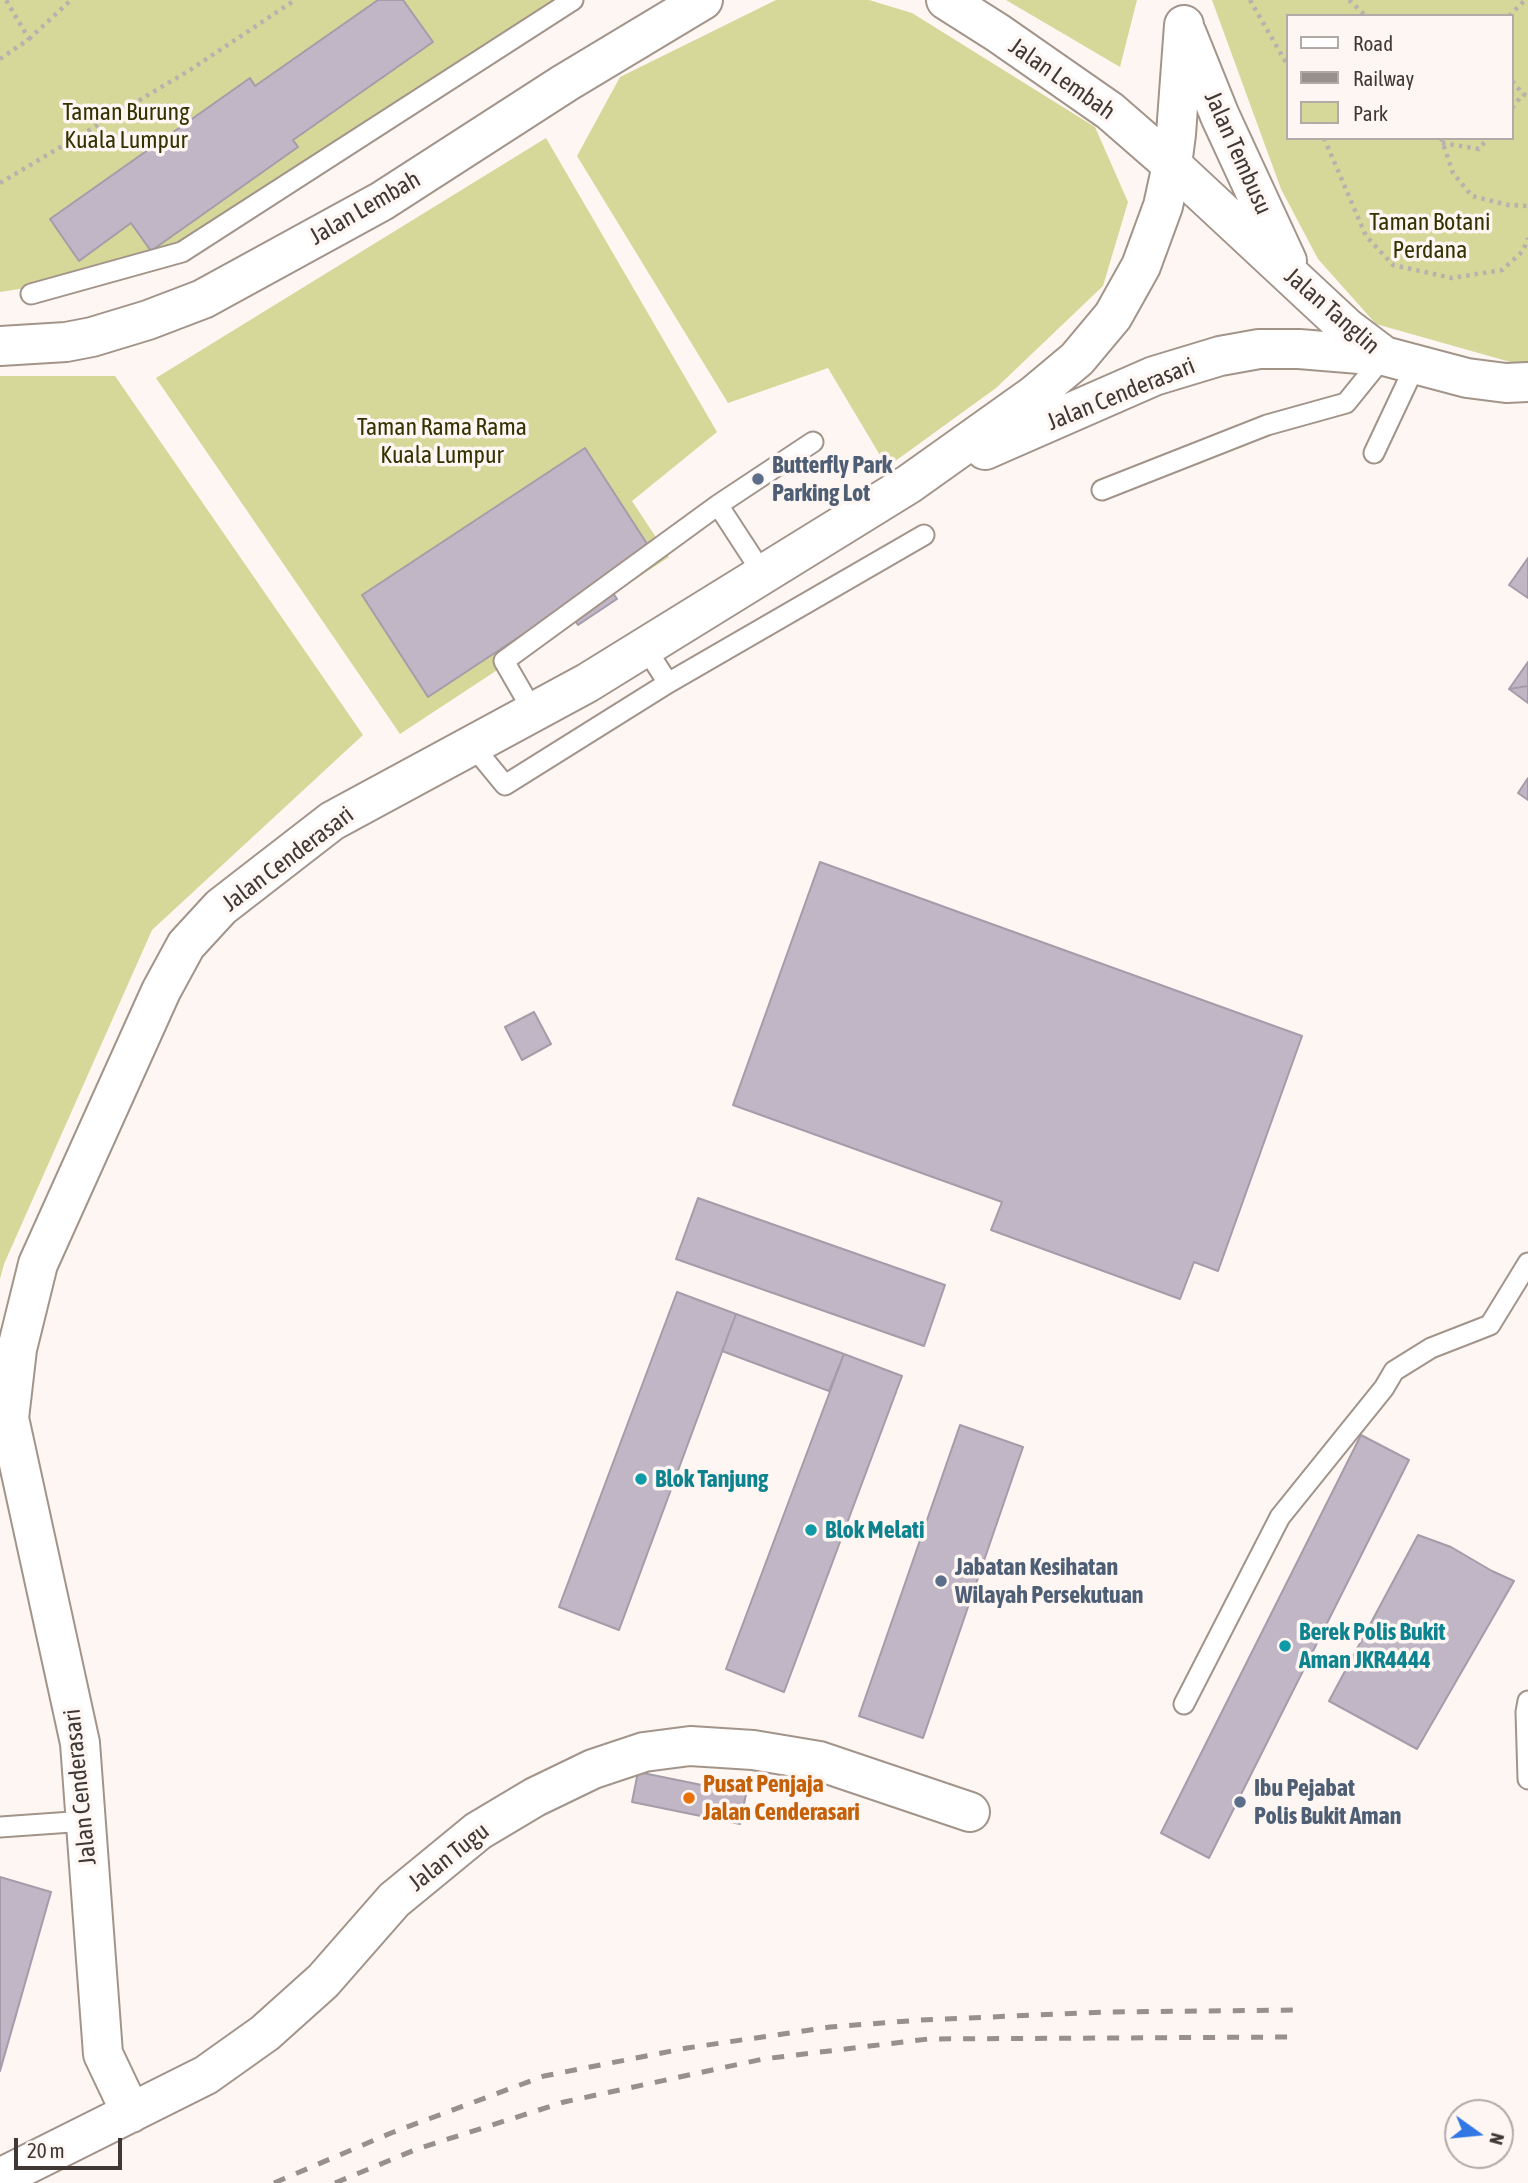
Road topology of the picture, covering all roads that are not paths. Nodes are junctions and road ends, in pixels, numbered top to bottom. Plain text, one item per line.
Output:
1 (573, 0) edge
2 (703, 0) edge
3 (946, 0) edge
4 (1182, 12) edge
5 (1172, 165) junction
6 (1295, 279) junction
7 (31, 294) dead end
8 (0, 346) edge
9 (1399, 361) junction
10 (1528, 382) edge
11 (813, 442) dead end
12 (1374, 453) dead end
13 (909, 484) junction
14 (1102, 490) dead end
15 (718, 505) junction
16 (924, 535) dead end
17 (763, 574) junction
18 (645, 647) junction
19 (668, 682) junction
20 (534, 713) junction
21 (472, 745) junction
22 (1528, 1264) edge
23 (4, 1420) edge
24 (1184, 1704) dead end
25 (1527, 1708) edge
26 (1528, 1779) edge
27 (970, 1812) dead end
28 (86, 1821) junction
29 (0, 1827) edge
30 (131, 2113) junction
31 (0, 2178) edge

1 - 7 lane
2 - 8 street, Jalan Lembah
3 - 5 street, Jalan Lembah
4 - 5 street, Jalan Tembusu
4 - 6 street, Jalan Tembusu
5 - 6 street, Jalan Tanglin
5 - 13 street, Jalan Cenderasari
6 - 9 street, Jalan Tanglin
9 - 10 street, Jalan Tanglin
9 - 12 lane
9 - 13 street, Jalan Cenderasari
9 - 14 lane
11 - 15 lane
13 - 17 street, Jalan Cenderasari
15 - 17 lane
15 - 20 lane
16 - 19 lane
17 - 18 street, Jalan Cenderasari
18 - 19 lane
18 - 20 street, Jalan Cenderasari
19 - 21 lane
20 - 21 street, Jalan Cenderasari
21 - 23 street, Jalan Cenderasari
22 - 24 lane
23 - 28 street, Jalan Cenderasari
25 - 26 lane
27 - 30 street, Jalan Tugu
28 - 29 lane
28 - 30 street, Jalan Cenderasari
30 - 31 street, Jalan Tugu

